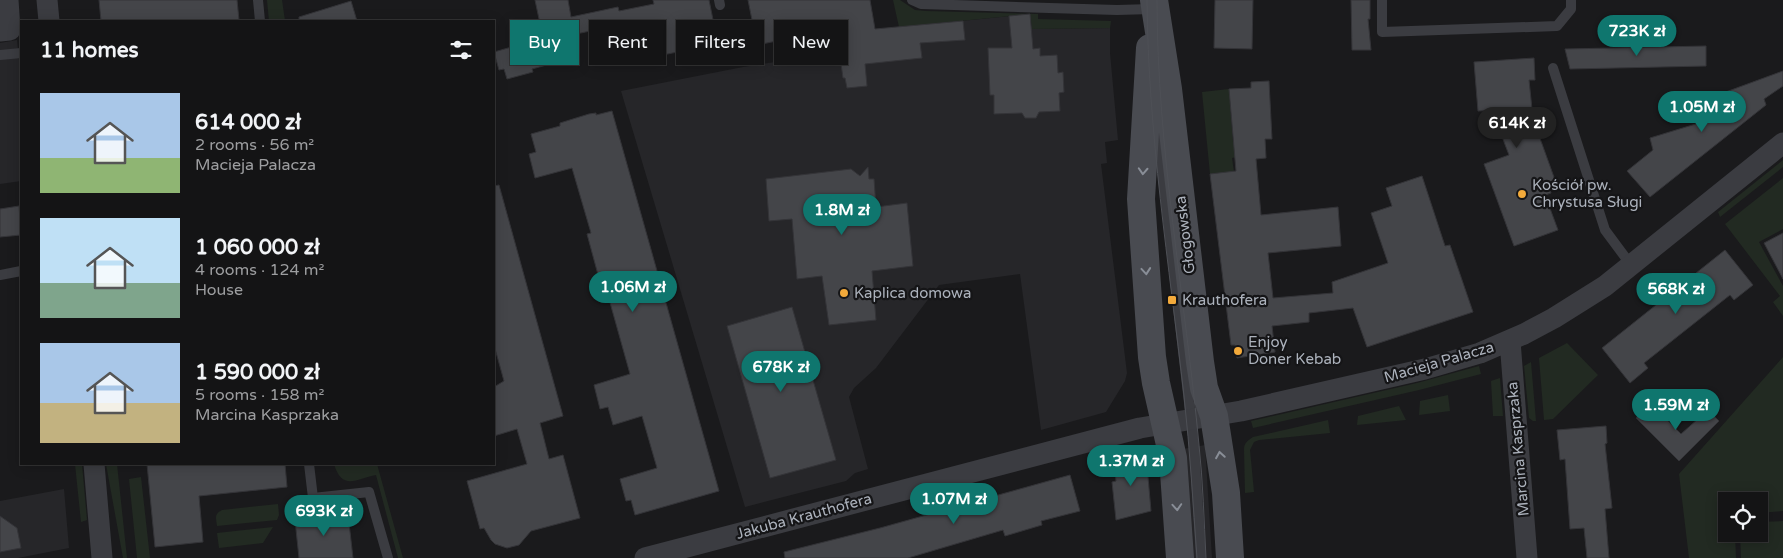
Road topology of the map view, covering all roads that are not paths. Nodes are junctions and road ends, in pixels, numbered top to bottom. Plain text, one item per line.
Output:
1 (8, 0) edge
2 (47, 0) edge
3 (258, 0) edge
4 (912, 0) edge
5 (1382, 0) edge
6 (1571, 0) edge
7 (1153, 2) edge
8 (49, 20) edge
9 (260, 20) edge
10 (0, 32) edge
11 (20, 52) edge
12 (0, 55) edge
13 (1553, 68) dead end
14 (1783, 143) edge
15 (1631, 265) junction
16 (20, 271) edge
17 (0, 275) edge
18 (1510, 341) junction
19 (1190, 420) junction
20 (94, 465) edge
21 (309, 465) edge
22 (102, 558) edge
23 (388, 558) edge
24 (645, 558) edge
25 (1180, 558) edge
26 (1201, 558) edge
27 (1230, 558) edge
28 (1527, 558) edge

1 - 10 street
2 - 8 street
3 - 9 lane
4 - 7 lane
5 - 6 lane
7 - 19 street, Głogowska
7 - 19 street, Głogowska
11 - 12 lane
13 - 15 lane
14 - 15 street, Macieja Palacza
15 - 18 street, Macieja Palacza
16 - 17 lane
18 - 19 street, Macieja Palacza
18 - 28 street, Marcina Kasprzaka
19 - 24 street, Jakuba Krauthofera
19 -> 25 street, Głogowska
19 - 26 lane
27 -> 19 street, Głogowska
20 - 22 street
21 - 23 lane

